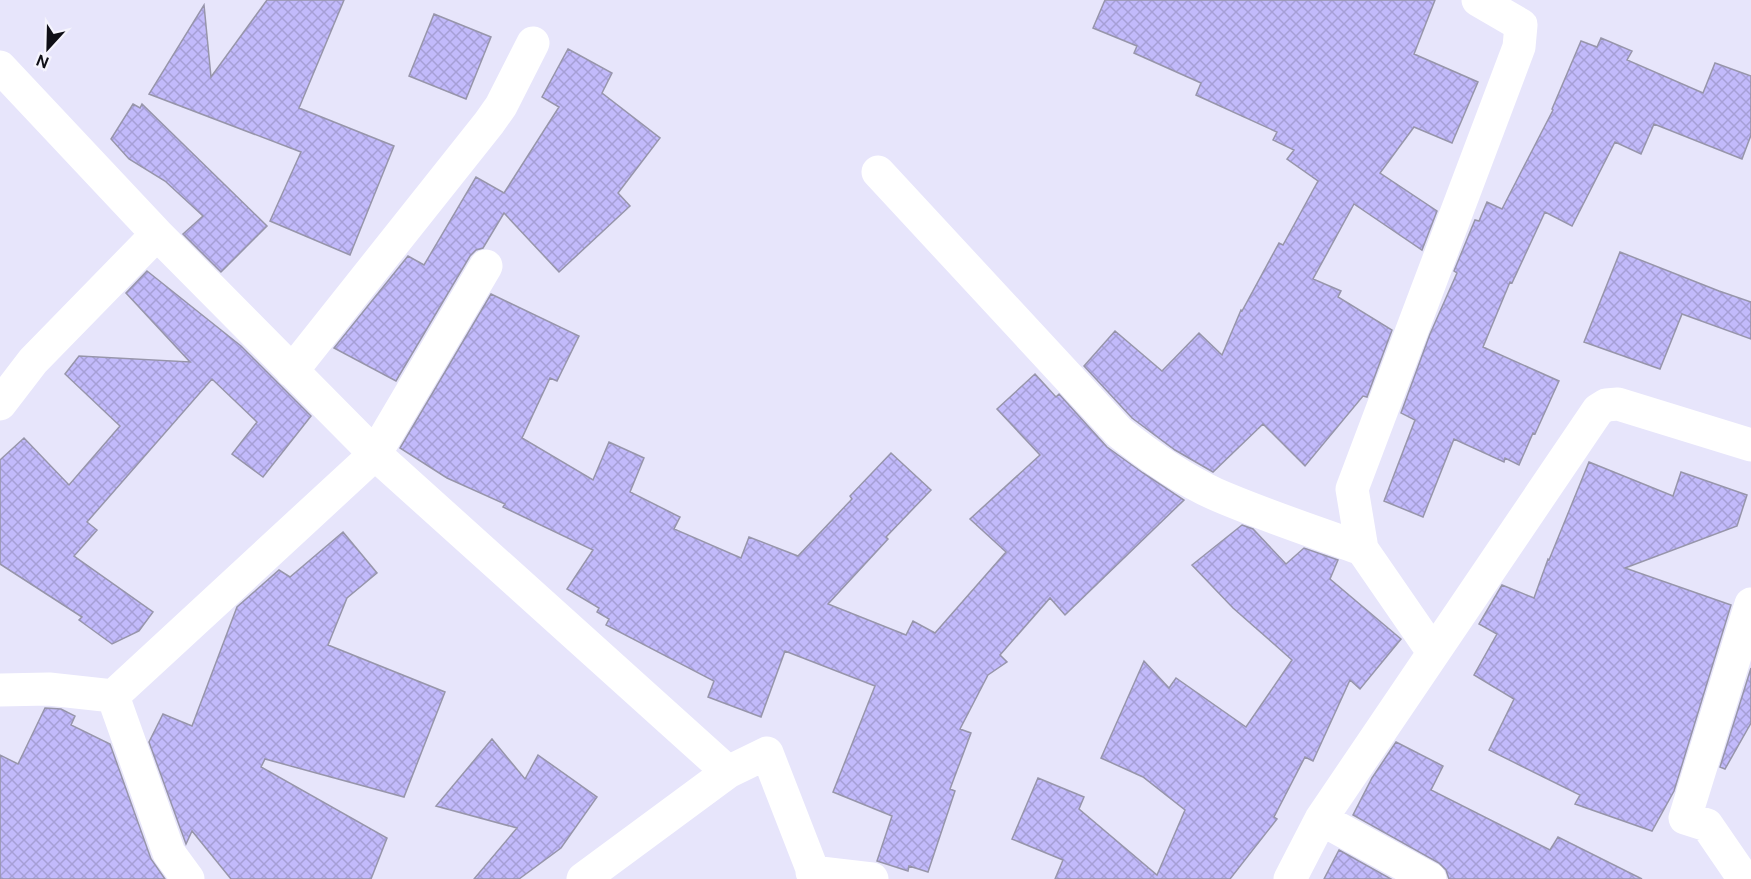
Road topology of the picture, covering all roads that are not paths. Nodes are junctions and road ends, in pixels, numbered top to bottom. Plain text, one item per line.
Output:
1 (1478, 0) edge
2 (533, 43) dead end
3 (0, 67) edge
4 (878, 172) dead end
5 (157, 234) junction
6 (486, 266) dead end
7 (292, 371) junction
8 (0, 404) edge
9 (1751, 445) edge
10 (375, 454) junction
11 (1362, 549) junction
12 (1751, 604) edge
13 (1433, 651) junction
14 (0, 690) edge
15 (113, 696) junction
16 (728, 771) junction
17 (1321, 819) junction
18 (814, 876) edge
19 (188, 879) edge
20 (583, 879) edge
21 (872, 879) edge
22 (1290, 879) edge
23 (1430, 879) edge
24 (1744, 879) edge

1 - 11 street
2 - 7 street
3 - 5 street
4 - 11 street
5 - 7 street
5 - 8 street
6 - 10 street
7 - 10 street
9 - 13 street
10 - 15 street
10 - 16 street
11 - 13 street
12 - 24 street
13 - 17 street
14 - 15 street
15 - 19 street
16 - 18 street
16 - 20 street
17 - 22 street
17 - 23 street
18 - 21 street

